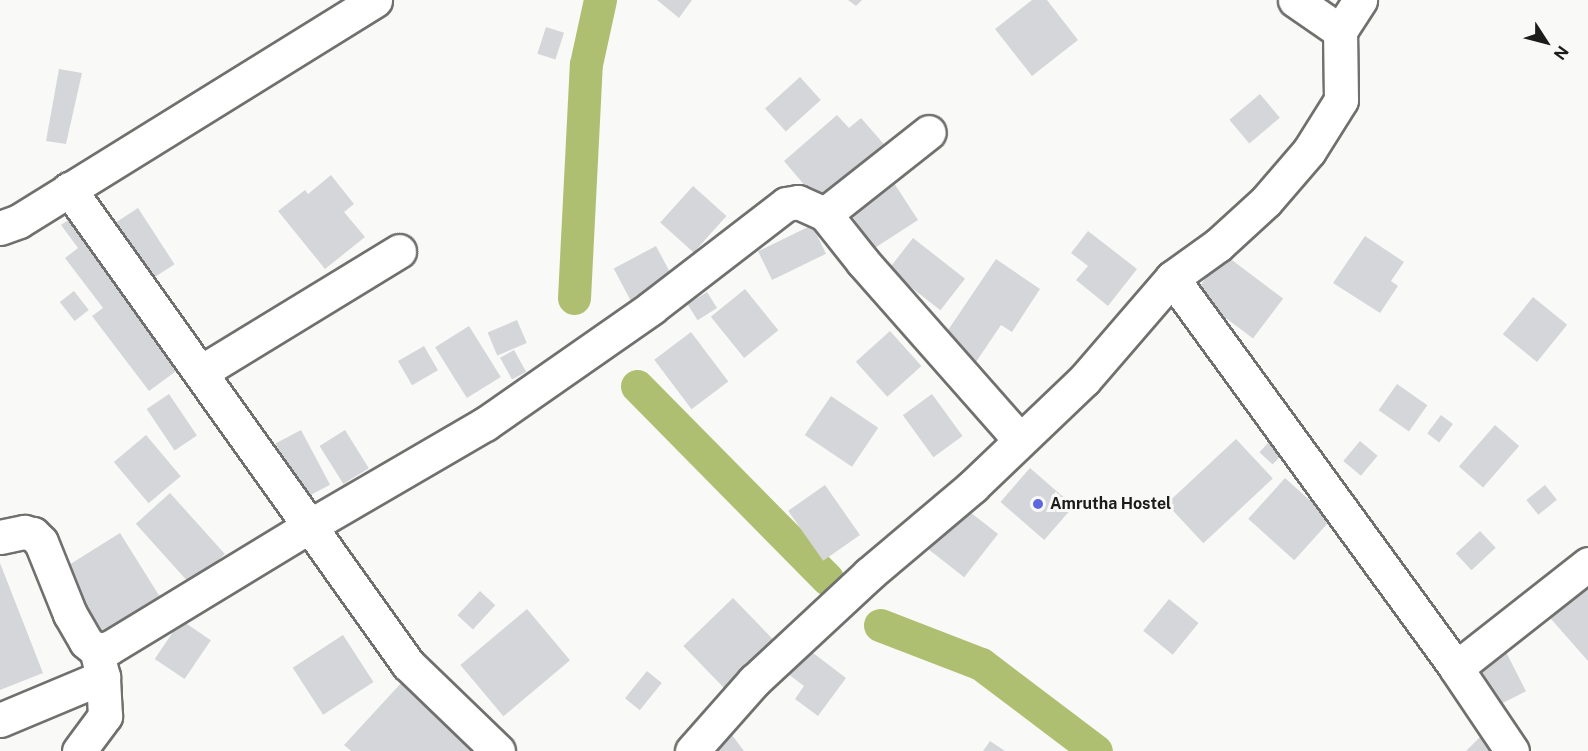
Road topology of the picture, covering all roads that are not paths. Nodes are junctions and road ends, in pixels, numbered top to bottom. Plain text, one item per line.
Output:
1 (375, 0) edge
2 (1295, 0) edge
3 (1360, 0) edge
4 (1340, 31) junction
5 (929, 132) dead end
6 (69, 189) junction
7 (825, 214) junction
8 (0, 228) edge
9 (399, 251) dead end
10 (1172, 278) junction
11 (201, 372) junction
12 (1020, 440) junction
13 (308, 526) junction
14 (0, 537) edge
15 (1588, 564) edge
16 (100, 663) junction
17 (1456, 668) junction
18 (0, 720) edge
19 (79, 751) edge
20 (498, 751) edge
21 (692, 751) edge
22 (1512, 751) edge

1 - 6 street
2 - 4 street
3 - 4 street
4 - 10 street
5 - 7 street
6 - 8 street
6 - 11 street
7 - 12 street
7 - 13 street
9 - 11 street
10 - 12 street
10 - 17 street
11 - 13 street
12 - 21 street
13 - 16 street
13 - 20 street
14 - 16 street
15 - 17 street
16 - 18 street
16 - 19 street
17 - 22 street

